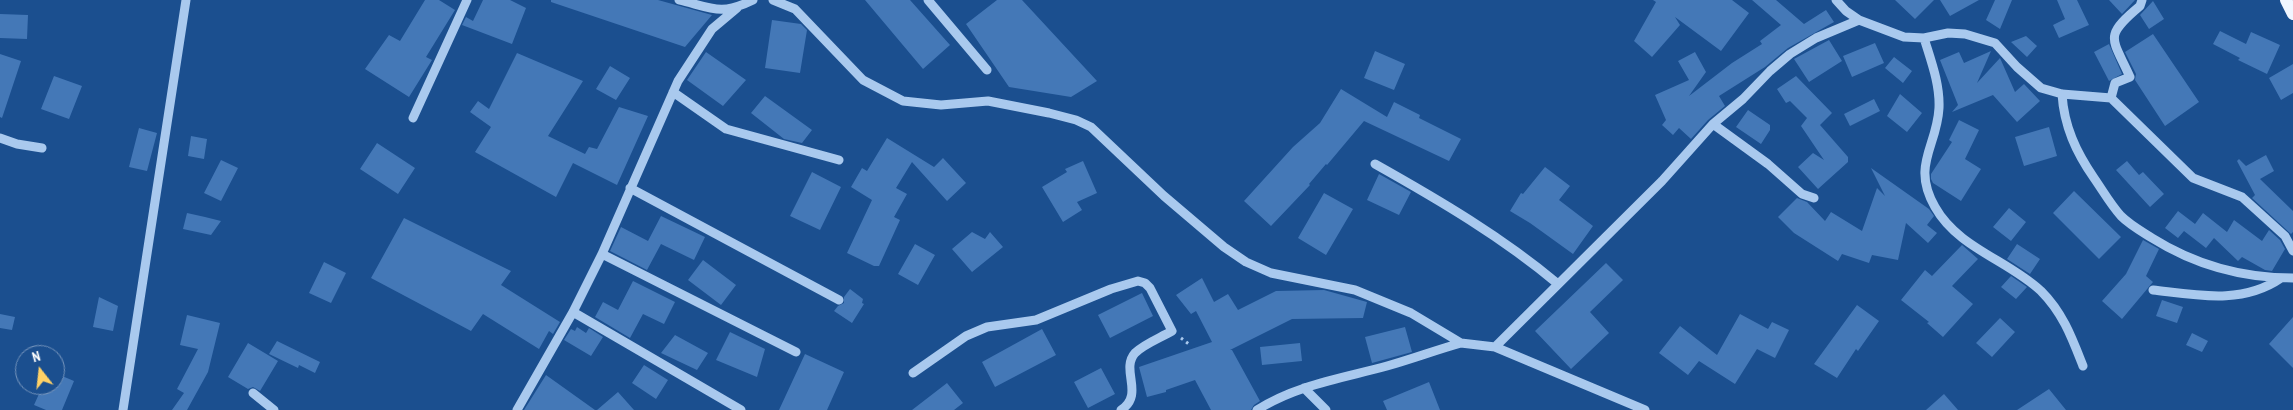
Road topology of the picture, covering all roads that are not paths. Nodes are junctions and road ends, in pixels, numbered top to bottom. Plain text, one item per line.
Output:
1 (186, 0) edge
2 (467, 0) edge
3 (679, 0) edge
4 (753, 0) edge
5 (773, 0) edge
6 (928, 0) edge
7 (1836, 0) edge
8 (2142, 0) edge
9 (2286, 0) edge
10 (737, 8) junction
11 (2293, 14) edge
12 (1859, 20) junction
13 (1924, 38) junction
14 (987, 70) dead end
15 (673, 92) junction
16 (2062, 94) junction
17 (2111, 98) junction
18 (413, 118) dead end
19 (1713, 124) junction
20 (0, 138) edge
21 (42, 148) dead end
22 (839, 160) dead end
23 (1375, 164) dead end
24 (630, 188) junction
25 (1814, 198) dead end
26 (2293, 251) edge
27 (602, 254) junction
28 (2281, 278) junction
29 (2293, 278) edge
30 (1558, 284) junction
31 (2153, 290) dead end
32 (839, 300) dead end
33 (573, 312) junction
34 (1461, 343) junction
35 (1495, 347) junction
36 (796, 352) dead end
37 (2083, 366) dead end
38 (913, 373) dead end
39 (1304, 388) junction
40 (253, 393) dead end
41 (124, 409) edge
42 (274, 410) edge
43 (518, 410) edge
44 (741, 410) edge
45 (1121, 410) edge
46 (1256, 410) edge
47 (1326, 410) edge
48 (1646, 410) edge

1 - 41 street
2 - 18 street
3 - 10 street
4 - 10 street
5 - 34 street
6 - 14 street
7 - 12 street
8 - 17 street
9 - 11 main road
10 - 15 street
12 - 13 street
12 - 19 street
13 - 16 street
13 - 37 street
15 - 22 street
15 - 24 street
16 - 17 street
16 - 28 street
17 - 26 street
19 - 25 street
19 - 30 street
20 - 21 street
23 - 30 street
24 - 27 street
24 - 32 street
27 - 33 street
27 - 36 street
28 - 29 street
28 - 31 street
30 - 35 street
33 - 43 street
33 - 44 street
34 - 35 street
34 - 39 street
35 - 48 street
38 - 45 street
39 - 46 street
39 - 47 street
40 - 42 street

